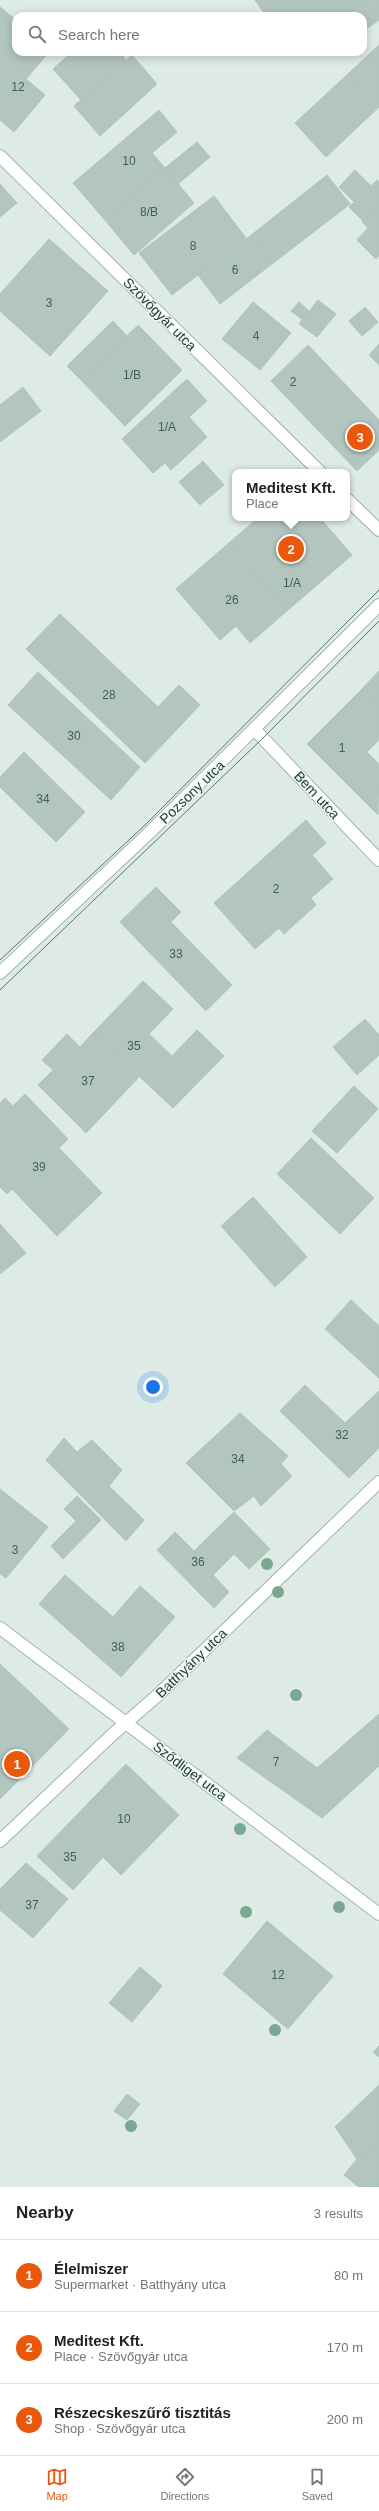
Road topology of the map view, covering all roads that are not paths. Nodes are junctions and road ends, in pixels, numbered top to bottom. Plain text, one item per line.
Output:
1 (0, 156) edge
2 (317, 469) edge
3 (350, 502) edge
4 (379, 530) edge
5 (379, 605) edge
6 (255, 730) junction
7 (379, 860) edge
8 (0, 973) edge
9 (379, 1482) edge
10 (0, 1628) edge
11 (126, 1722) junction
12 (0, 1841) edge
13 (379, 1914) edge

1 - 2 street, Szövőgyár utca
3 - 4 street
5 - 6 street, Pozsony utca
6 - 7 street, Bem utca
6 - 8 street, Pozsony utca
9 - 11 street, Batthyány utca
10 - 11 street, Sződliget utca
11 - 12 street, Batthyány utca
11 - 13 street, Sződliget utca

